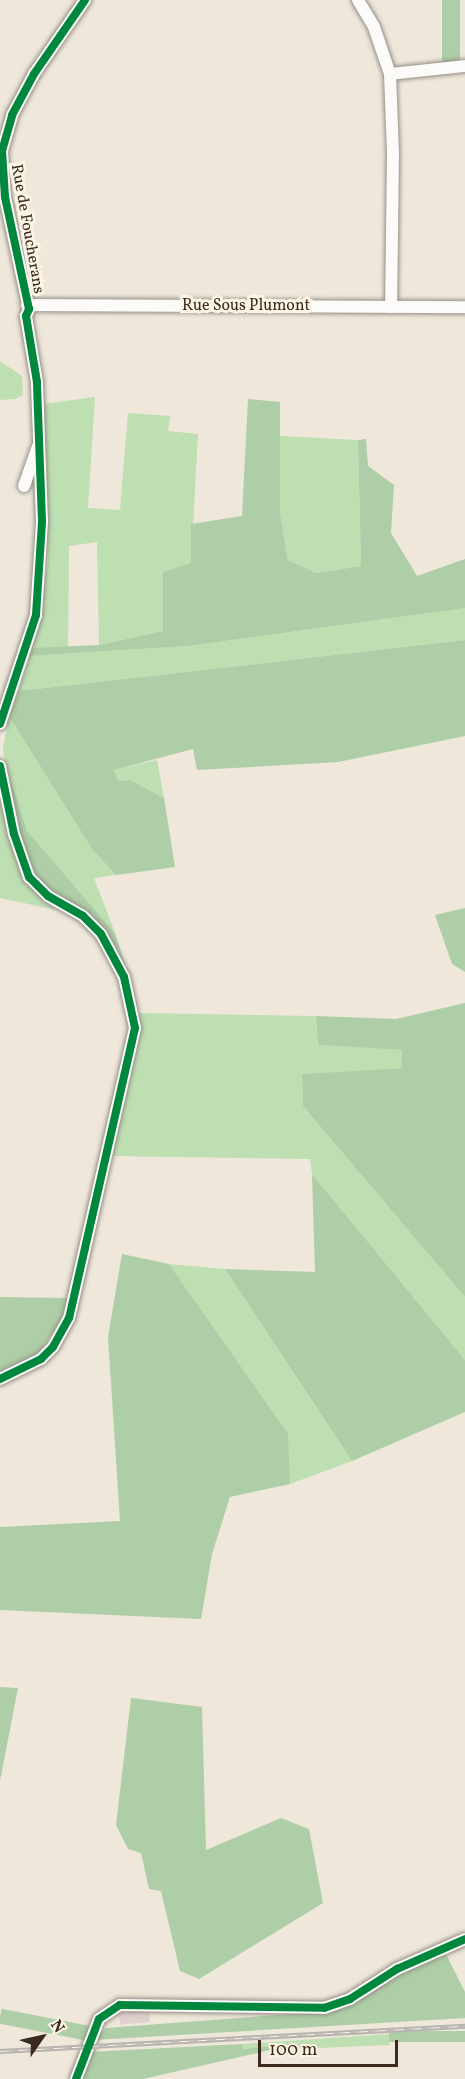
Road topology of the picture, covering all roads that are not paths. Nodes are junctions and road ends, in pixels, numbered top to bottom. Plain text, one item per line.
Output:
1 (85, 0) edge
2 (358, 0) edge
3 (465, 66) edge
4 (390, 74) junction
5 (27, 304) junction
6 (391, 307) junction
7 (465, 307) edge
8 (40, 439) junction
9 (24, 486) dead end
10 (0, 723) edge
11 (0, 766) edge
12 (0, 1379) edge
13 (465, 1939) edge
14 (76, 2079) edge

1 - 5 street, Rue de Foucherans
2 - 4 street
3 - 4 street
4 - 6 street
5 - 6 street, Rue Sous Plumont
5 - 8 street, Rue de Foucherans
6 - 7 street, Rue Sous Plumont
8 - 9 street
8 - 10 street, Rue de Foucherans
11 - 12 street
13 - 14 street

